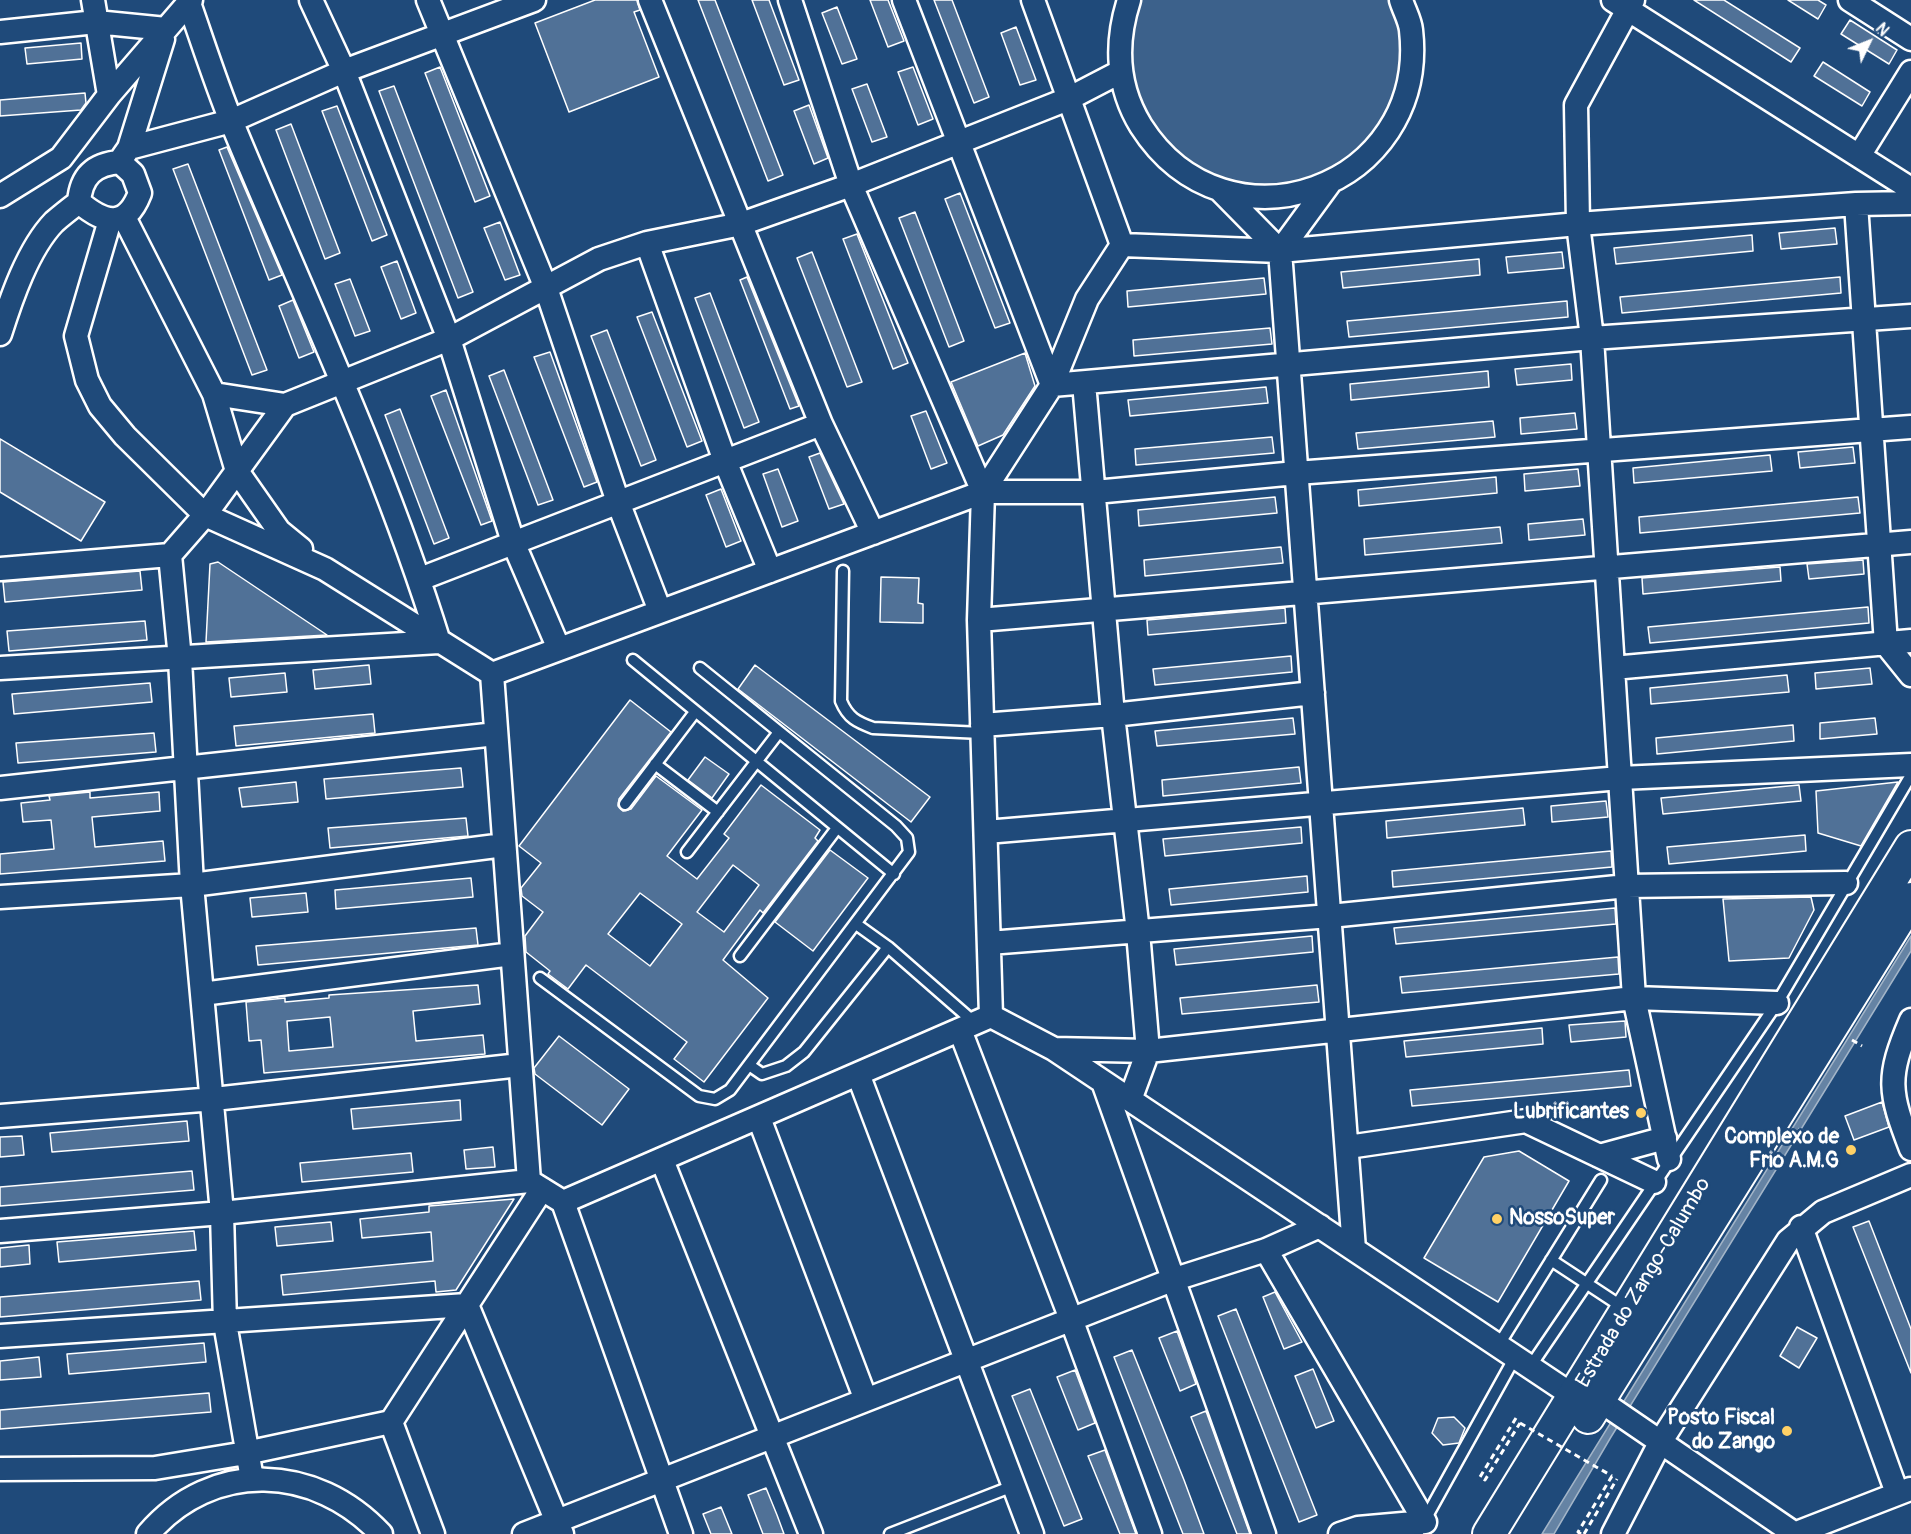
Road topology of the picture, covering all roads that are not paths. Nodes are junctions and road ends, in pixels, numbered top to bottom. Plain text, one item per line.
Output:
1 (311, 0) edge
2 (428, 0) edge
3 (534, 0) edge
4 (650, 0) edge
5 (790, 0) edge
6 (904, 0) edge
7 (1033, 0) edge
8 (1129, 0) edge
9 (1401, 0) edge
10 (1850, 0) edge
11 (190, 2) edge
12 (1625, 3) edge
13 (95, 11) edge
14 (166, 29) junction
15 (0, 32) edge
16 (444, 35) junction
17 (1911, 39) edge
18 (344, 71) junction
19 (1120, 72) junction
20 (1911, 72) edge
21 (109, 95) junction
22 (1068, 99) junction
23 (231, 121) junction
24 (958, 141) junction
25 (124, 155) junction
26 (1859, 156) junction
27 (851, 184) junction
28 (1329, 184) junction
29 (1911, 189) edge
30 (1221, 191) junction
31 (0, 196) edge
32 (79, 202) junction
33 (1856, 204) junction
34 (1911, 204) edge
35 (117, 219) junction
36 (741, 224) junction
37 (1578, 224) junction
38 (647, 243) junction
39 (1122, 245) junction
40 (1280, 251) junction
41 (546, 288) junction
42 (1911, 316) edge
43 (1862, 320) junction
44 (0, 334) edge
45 (1592, 338) junction
46 (449, 339) junction
47 (1288, 363) junction
48 (343, 382) junction
49 (1084, 383) junction
50 (1052, 385) junction
51 (214, 394) junction
52 (285, 405) junction
53 (821, 424) junction
54 (1911, 427) edge
55 (1870, 430) junction
56 (1599, 451) junction
57 (725, 461) junction
58 (237, 471) junction
59 (1296, 473) junction
60 (983, 492) junction
61 (1095, 492) junction
62 (618, 502) junction
63 (205, 515) junction
64 (873, 532) junction
65 (513, 542) junction
66 (1911, 542) edge
67 (1879, 545) junction
68 (170, 555) junction
69 (1606, 566) junction
70 (0, 569) edge
71 (325, 569) junction
72 (770, 571) junction
73 (843, 571) dead end
74 (420, 579) junction
75 (1305, 590) junction
76 (1102, 609) junction
77 (660, 611) junction
78 (979, 620) junction
79 (1911, 641) edge
80 (439, 642) junction
81 (1886, 644) junction
82 (559, 649) junction
83 (180, 659) junction
84 (633, 660) dead end
85 (0, 668) edge
86 (700, 668) dead end
87 (1613, 668) junction
88 (492, 674) junction
89 (1911, 675) edge
90 (1313, 693) junction
91 (695, 711) junction
92 (1113, 715) junction
93 (982, 729) junction
94 (779, 732) junction
95 (496, 734) junction
96 (757, 761) junction
97 (655, 764) junction
98 (1911, 765) edge
99 (184, 770) junction
100 (1911, 775) edge
101 (1620, 778) junction
102 (0, 788) edge
103 (625, 804) dead end
104 (1322, 805) junction
105 (718, 812) junction
106 (1124, 819) junction
107 (837, 828) junction
108 (986, 832) junction
109 (504, 845) junction
110 (1911, 847) edge
111 (687, 852) dead end
112 (894, 874) junction
113 (1846, 883) junction
114 (192, 885) junction
115 (1627, 886) junction
116 (0, 897) edge
117 (1911, 898) edge
118 (1330, 916) junction
119 (856, 924) junction
120 (1138, 932) junction
121 (989, 943) junction
122 (888, 947) junction
123 (512, 954) junction
124 (740, 956) dead end
125 (540, 978) dead end
126 (202, 994) junction
127 (1634, 998) junction
128 (1777, 1003) junction
129 (1911, 1020) edge
130 (976, 1023) junction
131 (1339, 1029) junction
132 (1053, 1048) junction
133 (1148, 1051) junction
134 (520, 1065) junction
135 (748, 1065) junction
136 (858, 1074) junction
137 (1103, 1082) junction
138 (214, 1099) junction
139 (1130, 1100) junction
140 (0, 1116) edge
141 (759, 1118) junction
142 (1348, 1148) junction
143 (1667, 1149) junction
144 (1911, 1149) edge
145 (1599, 1156) junction
146 (662, 1160) junction
147 (1911, 1175) edge
148 (1601, 1180) dead end
149 (1654, 1182) junction
150 (535, 1185) junction
151 (563, 1202) junction
152 (222, 1213) junction
153 (1320, 1226) junction
154 (1801, 1227) junction
155 (0, 1231) edge
156 (1266, 1250) junction
157 (1354, 1250) junction
158 (1551, 1260) junction
159 (1172, 1280) junction
160 (1586, 1283) junction
161 (467, 1305) junction
162 (1628, 1310) junction
163 (1071, 1319) junction
164 (225, 1323) junction
165 (0, 1336) edge
166 (1514, 1357) junction
167 (967, 1360) junction
168 (1587, 1399) junction
169 (866, 1400) junction
170 (391, 1422) junction
171 (771, 1437) junction
172 (1661, 1441) junction
173 (246, 1453) junction
174 (0, 1469) edge
175 (252, 1479) junction
176 (660, 1479) junction
177 (1013, 1486) junction
178 (1904, 1491) edge
179 (560, 1528) edge
180 (1421, 1528) edge
181 (148, 1534) edge
182 (381, 1534) edge
183 (433, 1534) edge
184 (524, 1534) edge
185 (681, 1534) edge
186 (811, 1534) edge
187 (890, 1534) edge
188 (1032, 1534) edge
189 (1150, 1534) edge
190 (1264, 1534) edge
191 (1340, 1534) edge
192 (1489, 1534) edge
193 (1515, 1534) edge
194 (1613, 1534) edge
195 (1794, 1534) edge

1 - 18 street
2 - 16 street
3 - 16 street
4 - 36 street
5 - 27 street
6 - 24 street
7 - 22 street
8 - 19 street
9 - 28 street
10 - 17 street
11 - 14 street
11 - 23 street
12 - 26 street
12 - 37 street
13 - 14 street
13 - 15 street
13 - 21 street
14 - 21 street
14 - 25 street
16 - 18 street
16 - 41 street
18 - 23 street
18 - 46 street
19 - 22 street
19 - 30 street
20 - 26 street
21 - 31 street
22 - 24 street
22 - 39 street
23 - 25 street
23 - 48 street
24 - 27 street
24 - 50 street
25 - 32 street
25 - 35 street
26 - 29 street
27 - 36 street
27 - 60 street
28 - 30 street
28 - 40 street
30 - 40 street
32 - 35 street
32 - 44 street
33 - 34 street
33 - 37 street
33 - 43 street
35 - 51 street
35 - 63 street
36 - 38 street
36 - 53 street
37 - 40 street
37 - 45 street
38 - 41 street
38 - 57 street
39 - 40 street
39 - 50 street
40 - 47 street
41 - 46 street
41 - 62 street
42 - 43 street
43 - 45 street
43 - 55 street
45 - 47 street
45 - 56 street
46 - 48 street
46 - 65 street
47 - 49 street
47 - 59 street
48 - 52 street
48 - 74 street
49 - 50 street
49 - 61 street
50 - 60 street
51 - 52 street
51 - 58 street
52 - 58 street
53 - 57 street
53 - 64 street
54 - 55 street
55 - 56 street
55 - 67 street
56 - 59 street
56 - 69 street
57 - 62 street
57 - 72 street
58 - 63 street
58 - 71 street
59 - 61 street
59 - 75 street
60 - 61 street
60 - 64 street
60 - 78 street
61 - 76 street
62 - 65 street
62 - 77 street
63 - 68 street
63 - 71 street
64 - 72 street
65 - 74 street
65 - 82 street
66 - 67 street
67 - 69 street
67 - 81 street
68 - 70 street
68 - 83 street
69 - 75 street
69 - 87 street
71 - 80 street
72 - 77 street
73 - 93 lane
74 - 80 street
75 - 76 street
75 - 90 street
76 - 78 street
76 - 92 street
77 - 82 street
78 - 93 street
79 - 81 street
80 - 83 street
80 - 88 street
81 - 87 street
81 - 89 street
82 - 88 street
83 - 85 street
83 - 99 street
84 - 91 lane
86 - 94 lane
87 - 101 street
88 - 95 street
90 - 92 street
90 - 104 street
91 - 96 lane
91 - 97 lane
92 - 93 street
92 - 106 street
93 - 108 street
94 - 96 lane
94 - 112 lane
95 - 99 street
95 - 109 street
96 - 105 lane
96 - 107 lane
97 - 103 lane
97 - 105 lane
98 - 101 street
99 - 102 street
99 - 114 street
100 - 113 lane
101 - 104 street
101 - 115 street
104 - 106 street
104 - 118 street
105 - 111 lane
106 - 108 street
106 - 120 street
107 - 112 lane
107 - 124 lane
108 - 121 street
109 - 114 street
109 - 123 street
110 - 162 main road, Estrada do Zango-Calumbo
112 - 119 lane
113 - 115 street
113 - 128 lane
114 - 116 street
114 - 126 street
115 - 118 street
115 - 127 street
117 - 168 main road, Estrada do Zango-Calumbo
118 - 120 street
118 - 131 street
119 - 122 lane
119 - 135 lane
120 - 121 street
120 - 133 street
121 - 130 street
122 - 130 lane
122 - 135 lane
123 - 126 street
123 - 134 street
125 - 135 lane
126 - 138 street
127 - 128 street
127 - 131 street
127 - 143 street
128 - 143 lane
129 - 144 street
130 - 132 street
130 - 136 street
130 - 163 street
131 - 133 street
131 - 142 street
132 - 133 street
132 - 137 street
133 - 139 street
134 - 138 street
134 - 150 street
136 - 141 street
136 - 167 street
137 - 139 street
137 - 159 street
138 - 140 street
138 - 152 street
139 - 153 street
141 - 146 street
141 - 169 street
142 - 145 street
142 - 157 street
143 - 145 street
143 - 149 lane
145 - 149 street
146 - 151 street
146 - 171 street
147 - 154 street
148 - 158 lane
149 - 160 lane
150 - 151 street
150 - 152 street
150 - 161 street
151 - 176 street
152 - 155 street
152 - 164 street
153 - 156 street
153 - 157 street
154 - 172 street
154 - 178 street
156 - 159 street
156 - 180 street
157 - 166 street
158 - 160 lane
158 - 166 lane
159 - 163 street
159 - 190 street
160 - 162 lane
160 - 166 lane
161 - 164 street
161 - 170 street
161 - 179 street
162 - 168 main road, Estrada do Zango-Calumbo
163 - 167 street
163 - 189 street
164 - 165 street
164 - 173 street
166 - 168 street
166 - 180 lane
167 - 169 street
167 - 177 street
168 - 172 street
168 - 192 main road, Estrada do Zango-Calumbo
168 - 193 main road, Estrada do Zango-Calumbo
169 - 171 street
170 - 173 street
170 - 183 street
171 - 176 street
171 - 186 street
172 - 194 street
172 - 195 street
173 - 174 street
173 - 175 street
175 - 181 street
175 - 182 street
176 - 179 street
176 - 185 street
177 - 187 lane
177 - 188 street
178 - 195 street
179 - 184 street
180 - 191 street

